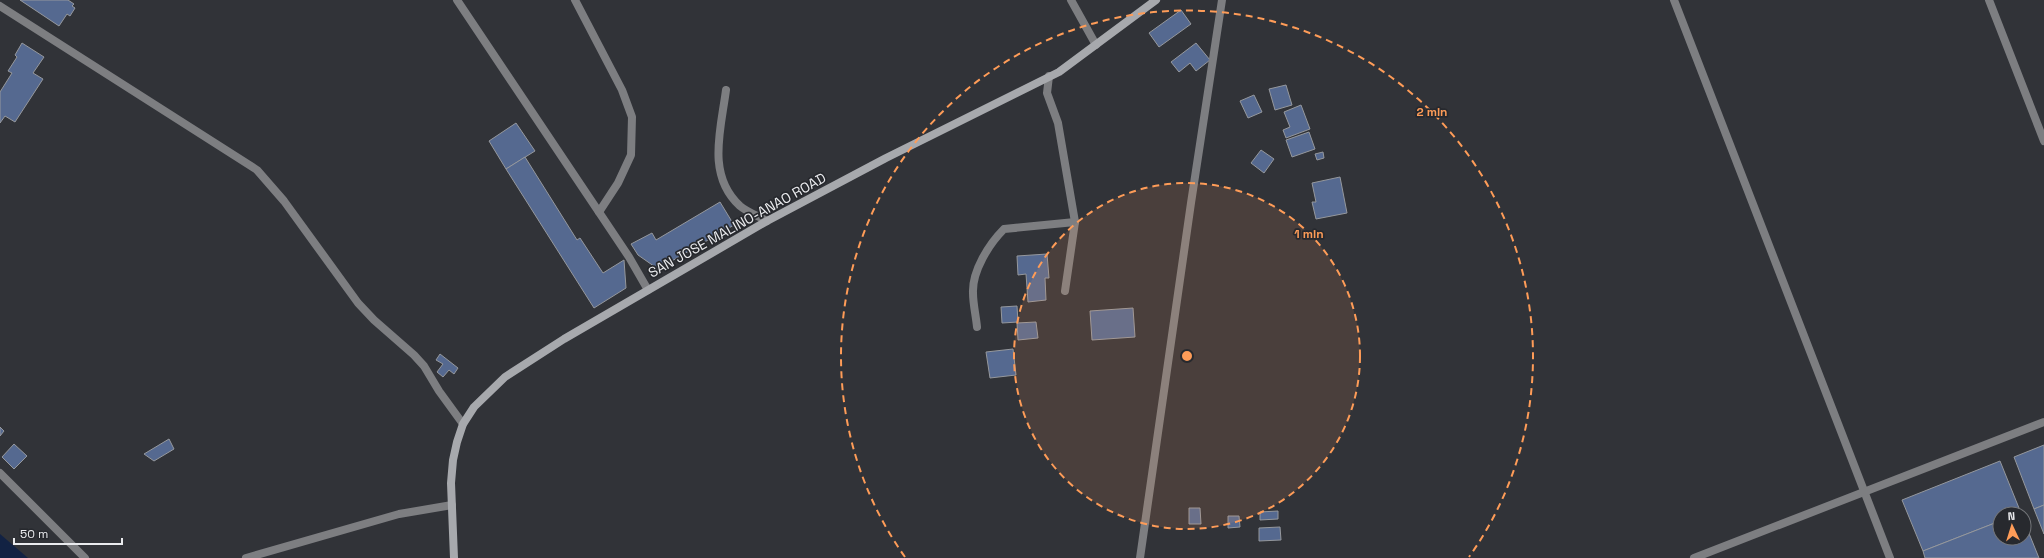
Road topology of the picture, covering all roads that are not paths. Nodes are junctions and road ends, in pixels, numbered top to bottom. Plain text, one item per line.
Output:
1 (457, 0) edge
2 (575, 0) edge
3 (1071, 0) edge
4 (1156, 0) edge
5 (1222, 0) edge
6 (1674, 0) edge
7 (1989, 0) edge
8 (0, 6) edge
9 (1096, 46) junction
10 (1049, 76) junction
11 (726, 90) dead end
12 (2044, 141) edge
13 (599, 212) junction
14 (767, 220) junction
15 (1075, 222) junction
16 (648, 290) junction
17 (1065, 291) dead end
18 (977, 327) dead end
19 (2044, 422) edge
20 (463, 424) junction
21 (0, 472) edge
22 (1865, 492) junction
23 (452, 505) junction
24 (85, 558) edge
25 (246, 558) edge
26 (454, 558) edge
27 (1140, 558) edge
28 (1694, 558) edge
29 (1890, 558) edge

1 - 13 street
2 - 13 street
3 - 9 street
4 - 9 main road, SAN JOSE MALINO-ANAO ROAD
5 - 27 street
6 - 22 street
7 - 12 street
8 - 20 street
9 - 10 main road, SAN JOSE MALINO-ANAO ROAD
10 - 14 main road, SAN JOSE MALINO-ANAO ROAD
10 - 15 street
11 - 14 street
13 - 16 street
14 - 16 main road, SAN JOSE MALINO-ANAO ROAD
15 - 17 street
15 - 18 street
16 - 20 main road, SAN JOSE MALINO-ANAO ROAD
19 - 22 street
20 - 23 main road, SAN JOSE MALINO-ANAO ROAD
21 - 24 street
22 - 28 street
22 - 29 street
23 - 25 street
23 - 26 main road, SAN JOSE MALINO-ANAO ROAD

